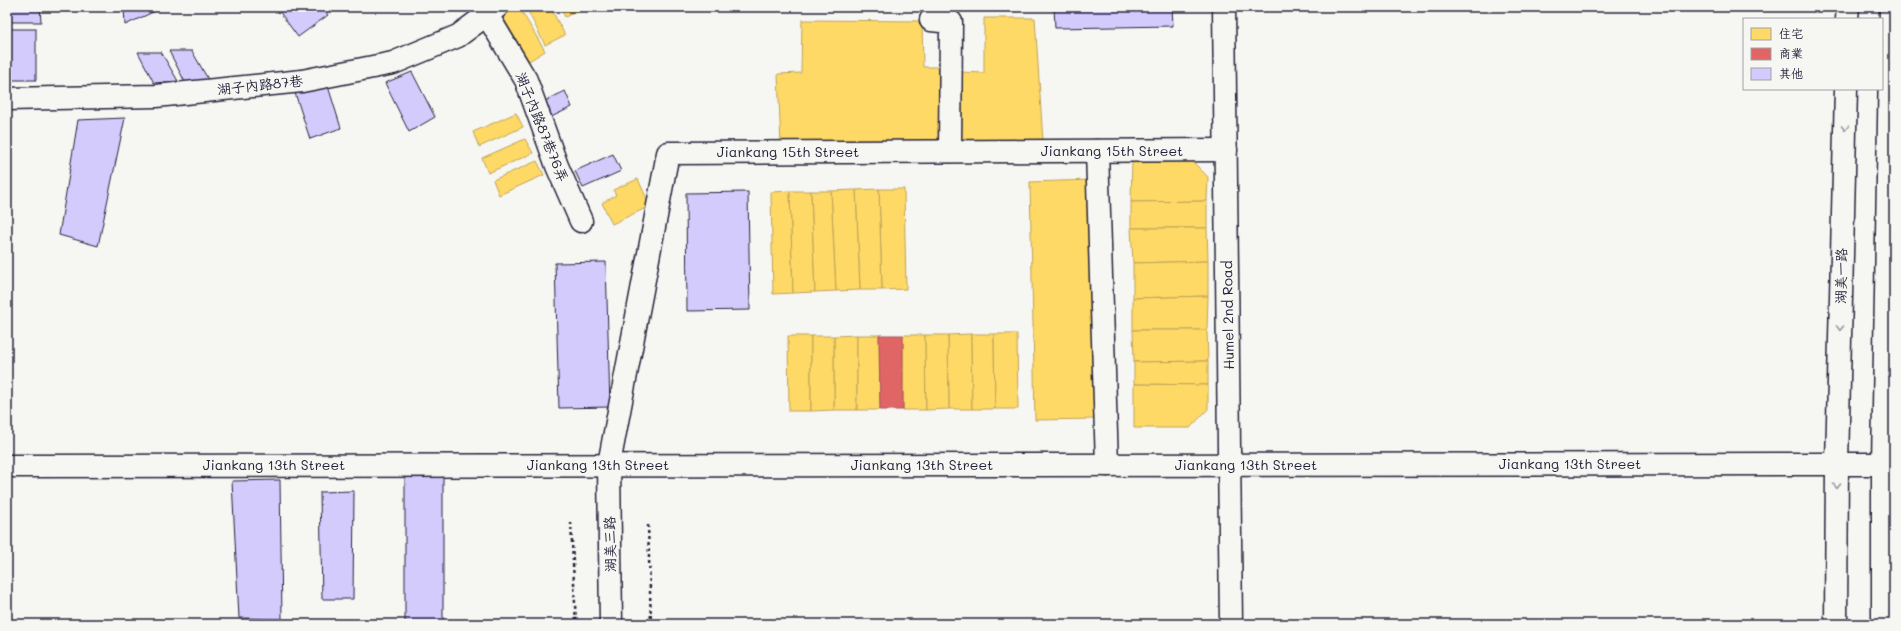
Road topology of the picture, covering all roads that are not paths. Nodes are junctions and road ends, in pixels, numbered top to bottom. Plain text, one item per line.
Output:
1 (1224, 7) edge
2 (1848, 7) edge
3 (1891, 7) edge
4 (492, 11) edge
5 (1847, 18) edge
6 (931, 20) dead end
7 (1846, 90) edge
8 (7, 99) edge
9 (1226, 150) junction
10 (1097, 151) junction
11 (950, 152) junction
12 (581, 221) dead end
13 (1837, 463) junction
14 (609, 464) junction
15 (1883, 464) junction
16 (1107, 465) junction
17 (1229, 465) junction
18 (7, 466) edge
19 (611, 624) edge
20 (1231, 624) edge
21 (1836, 624) edge
22 (1883, 624) edge

1 - 9 street, Humel 2nd Road
2 - 5 street
3 - 15 street
4 - 8 street, 湖子內路87巷
4 - 12 street, 湖子內路87巷76弄
6 - 11 street
7 -> 13 street, 湖美一路
9 - 10 street, Jiankang 15th Street
9 - 17 street, Humel 2nd Road
10 - 11 street, Jiankang 15th Street
10 - 16 street
11 - 14 street, Jiankang 15th Street
13 - 15 street
13 - 17 street, Jiankang 13th Street
13 -> 21 street, 湖美一路
14 - 16 street, Jiankang 13th Street
14 - 18 street, Jiankang 13th Street
14 - 19 street, 湖美三路
15 - 22 street
16 - 17 street, Jiankang 13th Street
17 - 20 street, Humel 2nd Road

